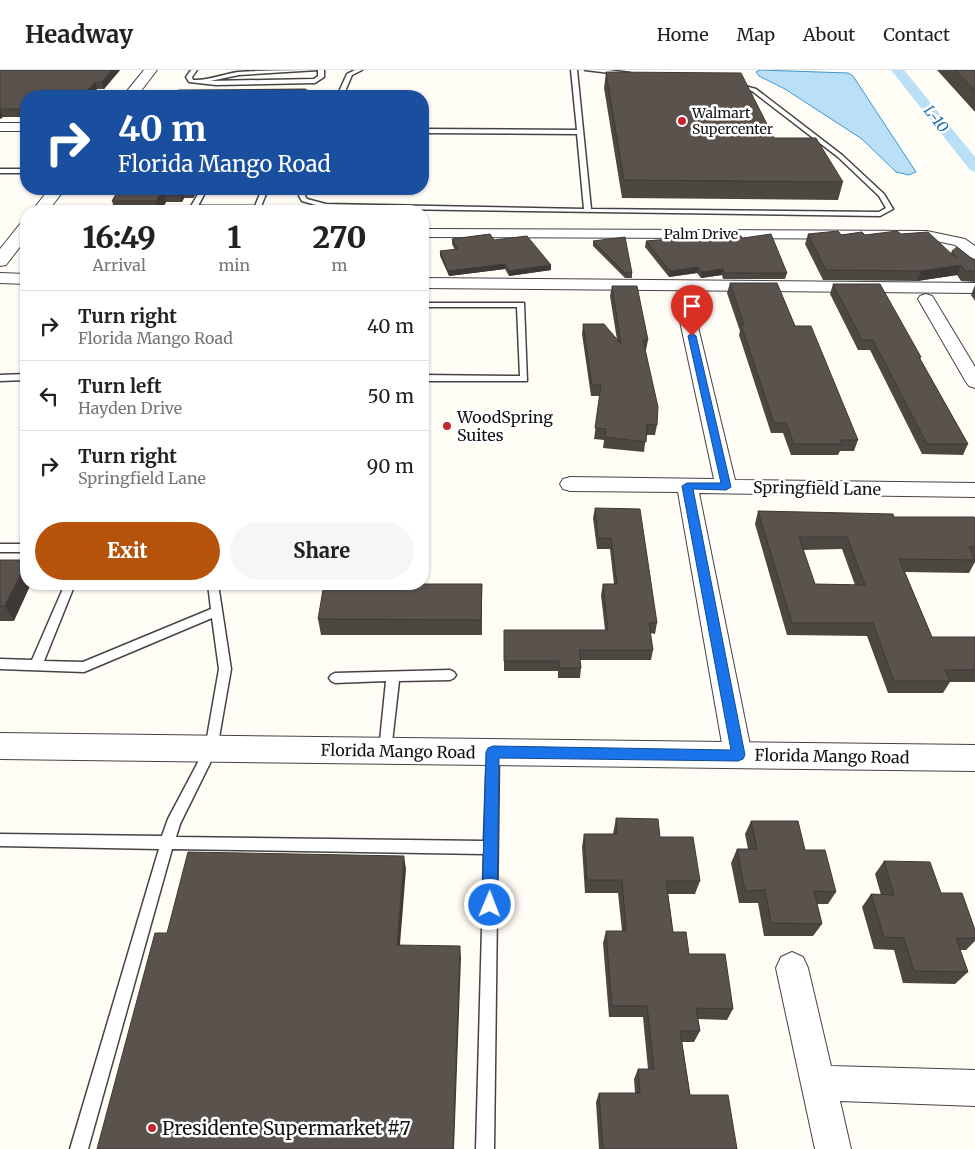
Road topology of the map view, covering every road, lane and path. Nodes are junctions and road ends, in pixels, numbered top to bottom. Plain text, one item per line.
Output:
1 (151, 70) edge
2 (194, 70) edge
3 (316, 70) edge
4 (321, 70) edge
5 (359, 70) edge
6 (574, 70) edge
7 (588, 70) edge
8 (636, 74) edge
9 (203, 82) junction
10 (726, 84) edge
11 (135, 90) edge
12 (343, 90) edge
13 (0, 127) edge
14 (20, 127) edge
15 (429, 131) edge
16 (580, 132) junction
17 (0, 171) edge
18 (20, 171) edge
19 (52, 195) edge
20 (302, 195) edge
21 (45, 205) edge
22 (322, 205) edge
23 (429, 208) edge
24 (588, 211) junction
25 (429, 233) edge
26 (20, 236) edge
27 (975, 254) edge
28 (0, 262) edge
29 (0, 278) edge
30 (20, 279) edge
31 (429, 284) edge
32 (975, 288) edge
33 (684, 298) dead end
34 (926, 299) dead end
35 (429, 305) edge
36 (0, 378) edge
37 (20, 378) edge
38 (429, 378) edge
39 (975, 382) edge
40 (570, 484) dead end
41 (687, 486) junction
42 (726, 487) junction
43 (975, 490) edge
44 (0, 548) edge
45 (20, 548) edge
46 (67, 590) edge
47 (214, 590) edge
48 (217, 611) junction
49 (0, 664) edge
50 (36, 665) junction
51 (450, 675) dead end
52 (393, 677) junction
53 (335, 678) dead end
54 (0, 746) edge
55 (211, 748) junction
56 (385, 750) junction
57 (493, 752) junction
58 (738, 755) junction
59 (975, 759) edge
60 (0, 840) edge
61 (167, 843) junction
62 (491, 848) junction
63 (792, 968) dead end
64 (818, 1083) junction
65 (975, 1088) edge
66 (79, 1149) edge
67 (485, 1149) edge
68 (833, 1149) edge

1 - 11 street
2 - 9 lane
3 - 9 lane
4 - 9 lane
5 - 12 lane
6 - 16 lane
7 - 8 lane
10 - 24 lane
13 - 14 street
15 - 16 lane
16 - 24 lane
17 - 18 lane
19 - 21 street
20 - 22 lane
23 - 24 lane
25 - 27 street, Palm Drive
26 - 28 street
29 - 30 street
31 - 32 street
33 - 42 street
34 - 39 street
35 - 38 lane
36 - 37 lane
40 - 41 street, Springfield Lane
41 - 42 street, Springfield Lane
41 - 58 street
42 - 43 street, Springfield Lane
44 - 45 lane
46 - 50 lane
47 - 48 lane
48 - 50 lane
48 - 55 lane
49 - 50 lane
51 - 52 lane
52 - 53 lane
52 - 56 lane
54 - 55 street, Florida Mango Road
55 - 56 street, Florida Mango Road
55 - 61 lane
56 - 57 street, Florida Mango Road
57 - 58 street, Florida Mango Road
57 - 62 lane
58 - 59 street, Florida Mango Road
60 - 61 lane
61 - 62 lane
61 - 66 lane
62 - 67 lane
63 - 64 street
64 - 65 street
64 - 68 street

